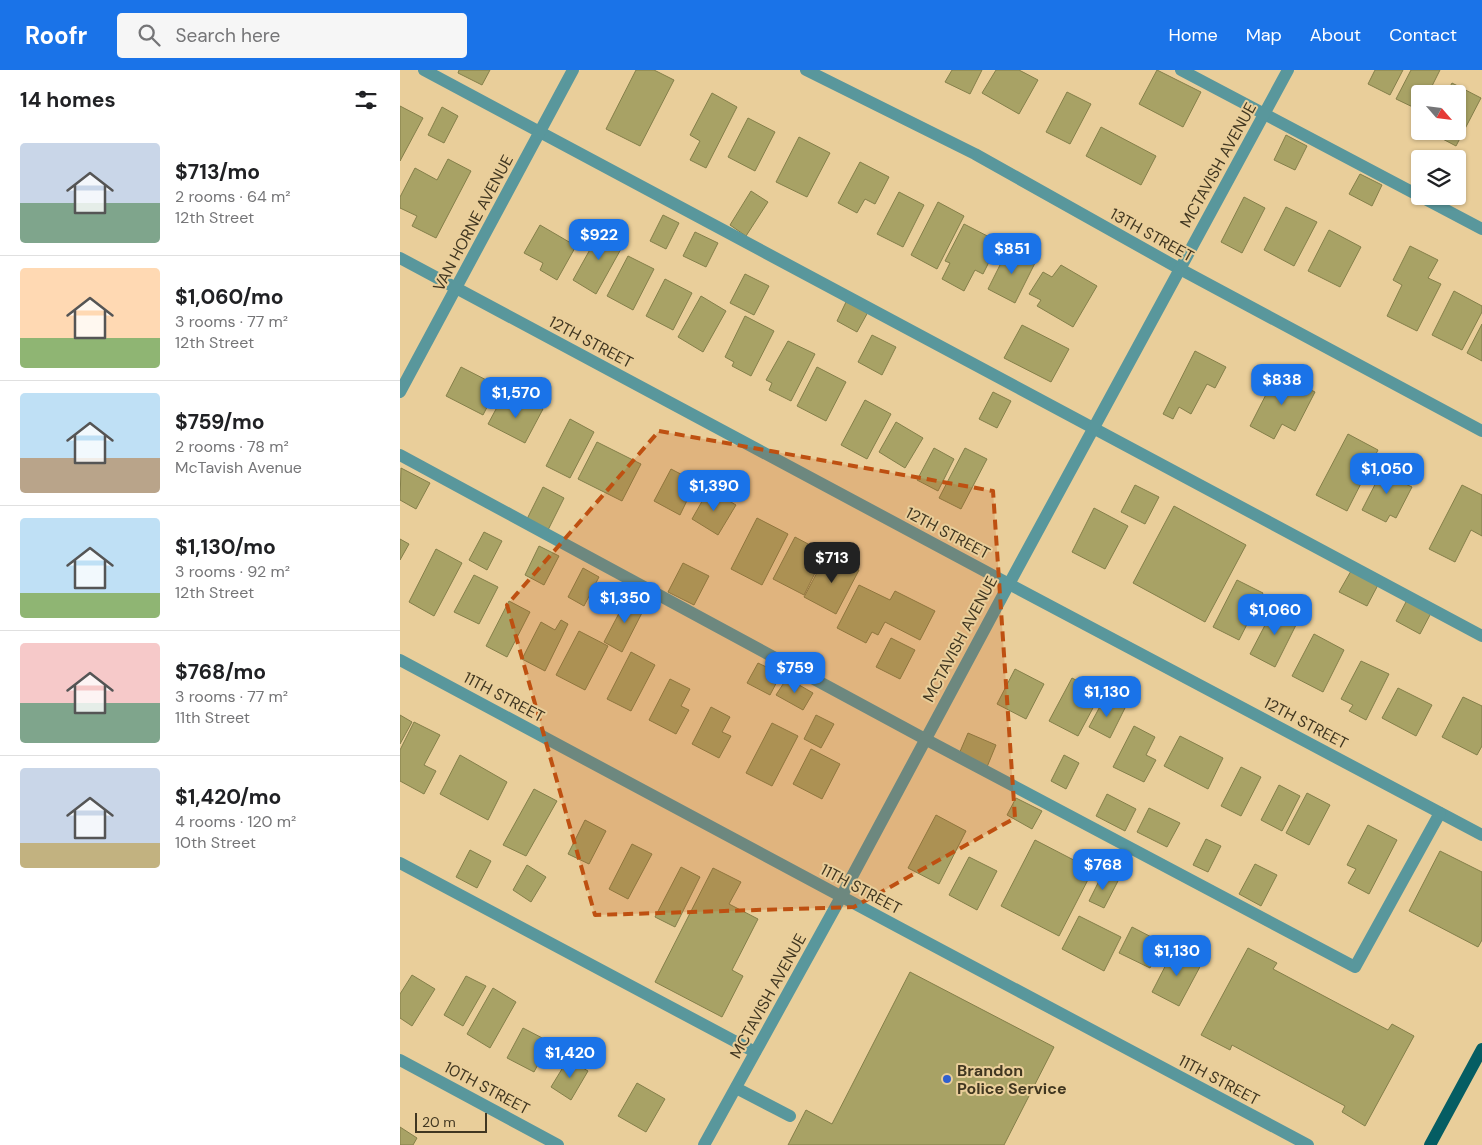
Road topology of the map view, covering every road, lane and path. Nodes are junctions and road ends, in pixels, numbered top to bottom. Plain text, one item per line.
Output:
1 (424, 70) edge
2 (573, 70) edge
3 (806, 70) edge
4 (1181, 70) edge
5 (1288, 70) edge
6 (1264, 114) junction
7 (540, 132) junction
8 (1482, 229) edge
9 (400, 258) edge
10 (1180, 269) junction
11 (456, 288) junction
12 (400, 392) edge
13 (1094, 428) junction
14 (1482, 431) edge
15 (400, 455) edge
16 (1009, 584) junction
17 (1482, 636) edge
18 (400, 660) edge
19 (925, 739) junction
20 (1440, 813) junction
21 (1482, 835) edge
22 (400, 863) edge
23 (841, 897) junction
24 (1482, 1049) edge
25 (755, 1052) junction
26 (400, 1060) edge
27 (736, 1088) junction
28 (790, 1116) dead end
29 (558, 1145) edge
30 (704, 1145) edge
31 (1308, 1145) edge
32 (1430, 1145) edge

1 - 7 street
2 - 7 street, VAN HORNE AVENUE
3 - 10 street, 13TH STREET
4 - 6 street
5 - 6 street, MCTAVISH AVENUE
6 - 8 street
6 - 10 street, MCTAVISH AVENUE
7 - 11 street, VAN HORNE AVENUE
7 - 13 street
9 - 11 street, 12TH STREET
10 - 13 street, MCTAVISH AVENUE
10 - 14 street, 13TH STREET
11 - 12 street, VAN HORNE AVENUE
11 - 16 street, 12TH STREET
13 - 16 street, MCTAVISH AVENUE
13 - 17 street
15 - 19 street
16 - 19 street, MCTAVISH AVENUE
16 - 20 street, 12TH STREET
18 - 23 street, 11TH STREET
19 - 20 street
19 - 23 street, MCTAVISH AVENUE
20 - 21 street, 12TH STREET
22 - 25 street
23 - 25 street, MCTAVISH AVENUE
23 - 31 street, 11TH STREET
24 - 32 main road
25 - 27 street, MCTAVISH AVENUE
26 - 29 street, 10TH STREET
27 - 28 street
27 - 30 street, MCTAVISH AVENUE

